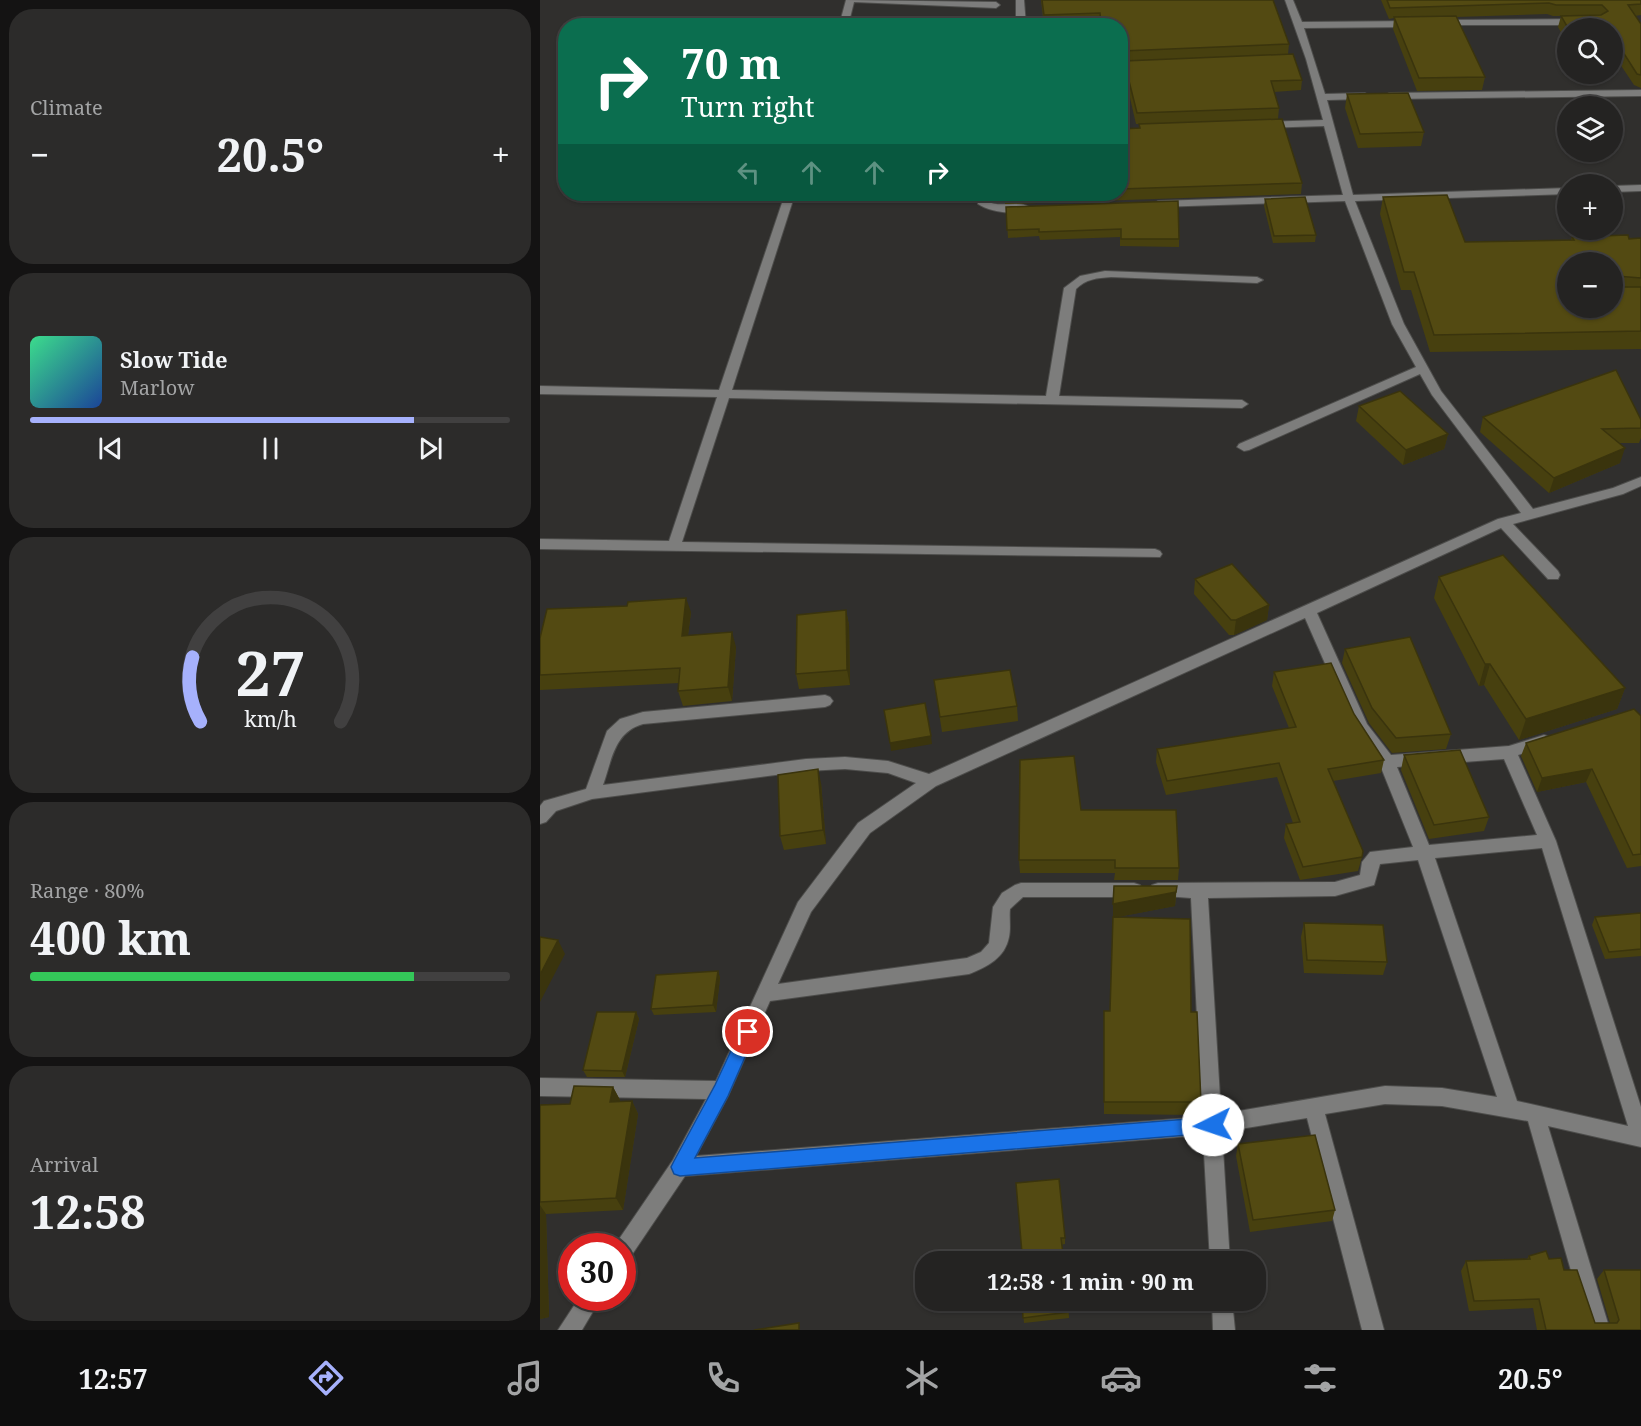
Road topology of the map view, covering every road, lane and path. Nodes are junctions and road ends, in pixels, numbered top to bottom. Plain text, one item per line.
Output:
1 (852, 0) edge
2 (1020, 0) edge
3 (1288, 0) edge
4 (996, 5) dead end
5 (846, 18) edge
6 (1021, 18) edge
7 (1557, 22) edge
8 (1431, 23) edge
9 (1419, 24) edge
10 (1300, 25) junction
11 (1641, 93) edge
12 (1322, 97) junction
13 (1328, 123) junction
14 (1258, 126) edge
15 (1641, 188) edge
16 (1623, 189) edge
17 (1557, 191) edge
18 (1349, 199) junction
19 (788, 201) edge
20 (982, 201) edge
21 (1146, 205) edge
22 (1039, 208) edge
23 (1257, 280) dead end
24 (1423, 368) junction
25 (540, 390) edge
26 (725, 393) junction
27 (1052, 400) junction
28 (1242, 404) dead end
29 (1244, 447) dead end
30 (1641, 481) edge
31 (1529, 514) junction
32 (1503, 522) junction
33 (540, 544) edge
34 (674, 546) junction
35 (1155, 554) dead end
36 (1553, 574) dead end
37 (1309, 610) junction
38 (825, 701) dead end
39 (1564, 734) edge
40 (1509, 752) junction
41 (1387, 762) junction
42 (930, 781) junction
43 (592, 793) junction
44 (540, 817) edge
45 (1548, 841) junction
46 (1424, 852) junction
47 (1199, 891) junction
48 (765, 994) junction
49 (540, 1087) edge
50 (722, 1090) junction
51 (1314, 1108) junction
52 (1510, 1108) junction
53 (1536, 1113) junction
54 (1213, 1125) junction
55 (1641, 1138) edge
56 (680, 1167) junction
57 (635, 1233) edge
58 (1219, 1251) edge
59 (582, 1311) edge
60 (1223, 1311) edge
61 (569, 1330) edge
62 (1224, 1330) edge
63 (1373, 1330) edge
64 (1599, 1330) edge

1 - 4 street
1 - 5 street
2 - 6 street
3 - 10 street
7 - 8 street
9 - 10 street
10 - 12 street
11 - 12 street
12 - 13 street
13 - 14 street
13 - 18 street
15 - 16 street
17 - 18 street
18 - 21 street
18 - 24 street
19 - 26 street
20 - 22 street
23 - 27 street
24 - 29 street
24 - 31 street
25 - 26 street
26 - 27 street
26 - 34 street
27 - 28 street
30 - 31 street
31 - 32 street
32 - 36 street
32 - 37 street
33 - 34 street
34 - 35 street
37 - 41 street
37 - 42 street
38 - 43 street
39 - 40 street
40 - 41 street
40 - 45 street
41 - 46 street
42 - 43 street
42 - 48 street
43 - 44 street
45 - 46 street
45 - 55 street
46 - 47 street
46 - 52 street
47 - 48 street
47 - 54 street
48 - 50 street
49 - 50 street
50 - 56 street
51 - 52 street
51 - 54 street
51 - 63 street
52 - 53 street
53 - 55 street
53 - 64 street
54 - 56 street
54 - 58 street
56 - 57 street
59 - 61 street
60 - 62 street

